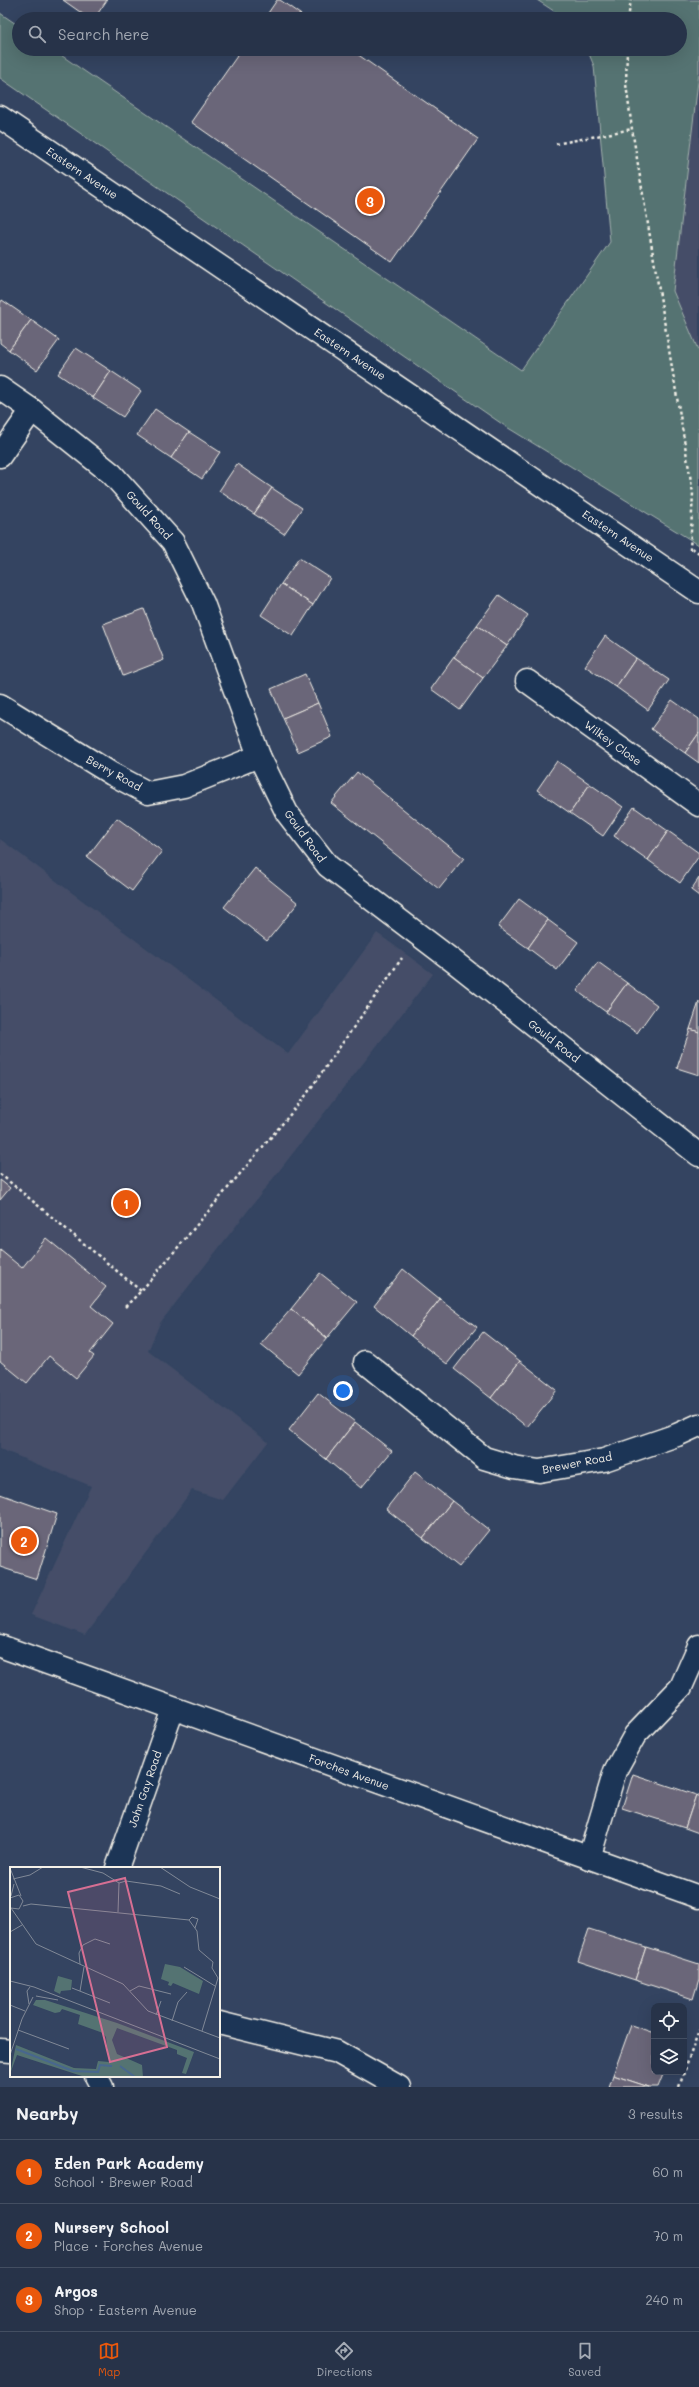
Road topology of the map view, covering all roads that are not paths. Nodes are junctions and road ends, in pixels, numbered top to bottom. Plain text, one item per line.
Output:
1 (0, 117) edge
2 (0, 388) edge
3 (32, 410) junction
4 (0, 456) edge
5 (699, 592) edge
6 (527, 681) dead end
7 (0, 705) edge
8 (259, 756) junction
9 (699, 805) edge
10 (699, 1155) edge
11 (365, 1362) dead end
12 (699, 1425) edge
13 (0, 1646) edge
14 (699, 1646) edge
15 (173, 1709) junction
16 (589, 1858) junction
17 (117, 1867) edge
18 (699, 1897) edge
19 (220, 2023) edge
20 (0, 2050) edge
21 (10, 2051) edge
22 (97, 2077) edge
23 (102, 2087) edge
24 (399, 2087) edge

1 - 5 street, Eastern Avenue
2 - 3 street, Gould Road
3 - 4 street
3 - 8 street, Gould Road
6 - 9 street, Wilkey Close
7 - 8 street, Berry Road
8 - 10 street, Gould Road
11 - 12 street, Brewer Road
13 - 15 street, Forches Avenue
14 - 16 street
15 - 16 street, Forches Avenue
15 - 17 street, John Gay Road
16 - 18 street, Forches Avenue
19 - 24 street
20 - 21 street
22 - 23 street

